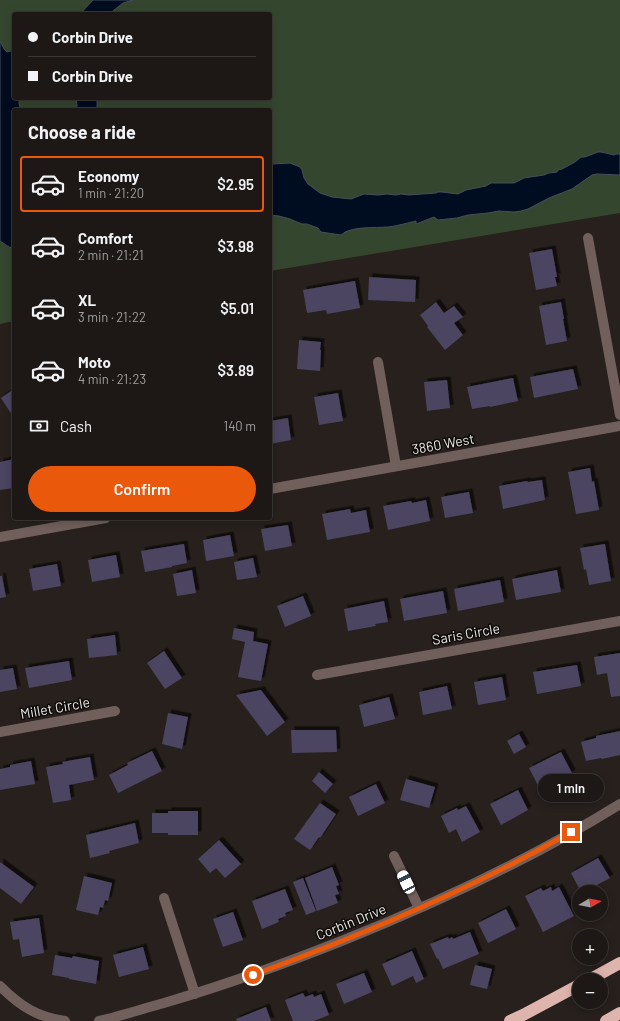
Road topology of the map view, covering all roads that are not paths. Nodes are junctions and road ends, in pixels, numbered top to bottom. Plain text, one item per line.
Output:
1 (588, 238) dead end
2 (378, 362) dead end
3 (620, 415) edge
4 (620, 426) edge
5 (396, 466) junction
6 (272, 489) edge
7 (95, 520) edge
8 (0, 537) edge
9 (620, 621) edge
10 (317, 675) dead end
11 (115, 711) dead end
12 (0, 732) edge
13 (620, 804) edge
14 (394, 856) dead end
15 (164, 898) dead end
16 (419, 908) junction
17 (620, 963) edge
18 (602, 973) edge
19 (0, 986) edge
20 (572, 989) edge
21 (194, 994) junction
22 (620, 1014) edge
23 (65, 1021) edge
24 (100, 1021) edge
25 (510, 1021) edge
26 (606, 1021) edge

1 - 3 street
2 - 5 street
4 - 5 street, 3860 West
5 - 6 street, 3860 West
7 - 8 street
9 - 10 street, Saris Circle
11 - 12 street, Millet Circle
13 - 16 street, Corbin Drive
14 - 16 street
15 - 21 street
16 - 21 street, Corbin Drive
17 - 18 highway
19 - 23 street
20 - 25 highway
21 - 24 street, Corbin Drive
22 - 26 highway

